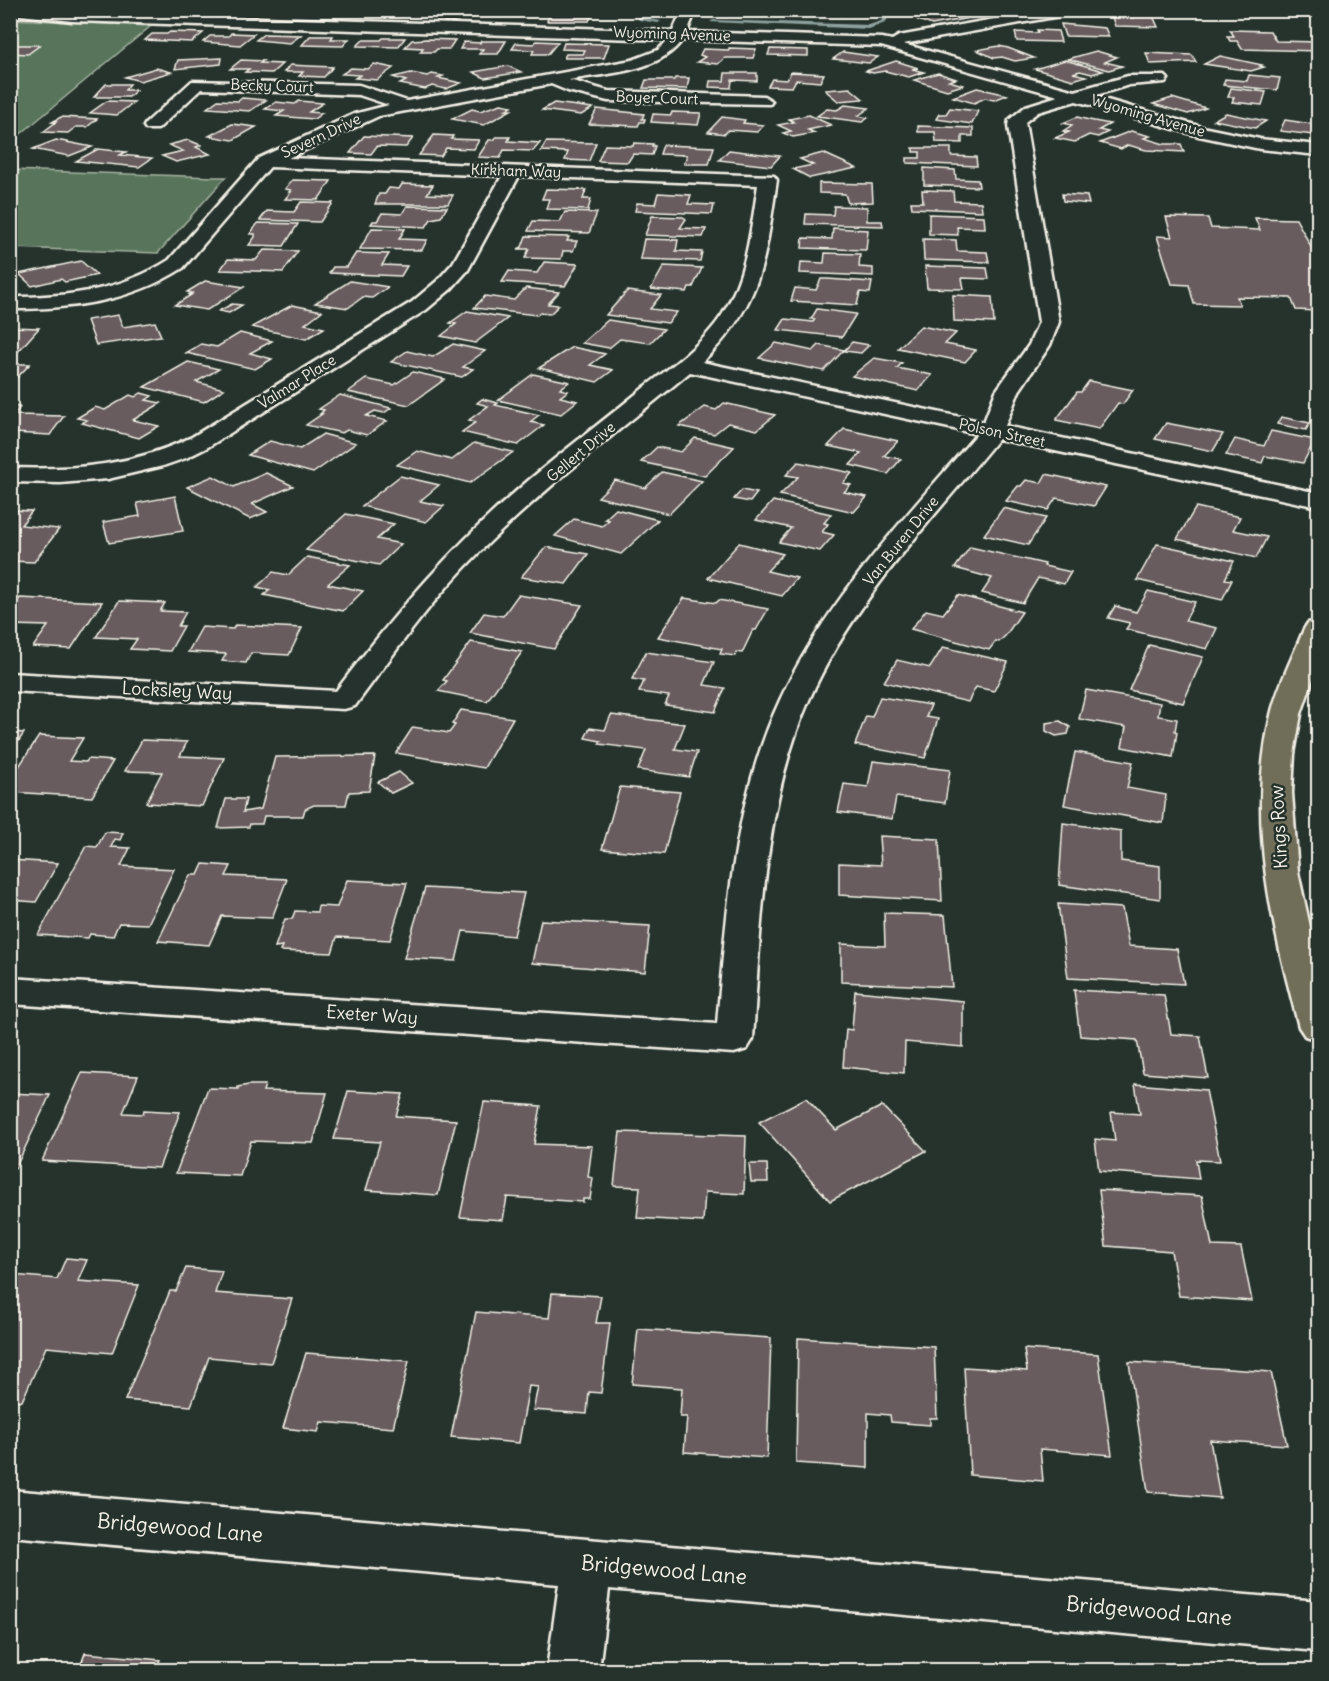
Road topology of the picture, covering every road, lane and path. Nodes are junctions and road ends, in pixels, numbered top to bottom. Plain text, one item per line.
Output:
1 (12, 10) edge
2 (460, 10) edge
3 (689, 10) edge
4 (1071, 10) edge
5 (450, 27) junction
6 (680, 34) junction
7 (882, 42) junction
8 (553, 79) junction
9 (1160, 79) dead end
10 (1076, 96) junction
11 (764, 102) dead end
12 (407, 107) junction
13 (152, 126) dead end
14 (1318, 150) edge
15 (265, 162) junction
16 (513, 171) junction
17 (768, 180) joint
18 (10, 303) edge
19 (686, 365) junction
20 (992, 431) junction
21 (10, 475) edge
22 (1318, 500) edge
23 (1318, 629) edge
24 (10, 682) edge
25 (344, 700) joint
26 (10, 991) edge
27 (1318, 1027) edge
28 (734, 1039) joint
29 (10, 1513) edge
30 (587, 1563) junction
31 (1318, 1626) edge
32 (573, 1671) edge

1 - 5 street, Wyoming Avenue
2 - 5 street
3 - 6 street, Severn Drive
4 - 7 street
5 - 6 street, Wyoming Avenue
6 - 7 street, Wyoming Avenue
6 - 8 street, Severn Drive
7 - 10 street, Wyoming Avenue
8 - 11 street, Boyer Court
8 - 12 street, Severn Drive
9 - 10 street
10 - 14 street, Wyoming Avenue
10 - 20 street, Van Buren Drive
12 - 13 street, Becky Court
12 - 15 street, Severn Drive
15 - 16 street, Kirkham Way
15 - 18 street, Severn Drive
16 - 17 street, Kirkham Way
16 - 21 street, Valmar Place
17 - 19 street, Gellert Drive
19 - 20 street, Polson Street
19 - 25 street, Gellert Drive
20 - 22 street, Polson Street
20 - 28 street, Van Buren Drive
23 - 27 main road, Kings Row
24 - 25 street, Locksley Way
26 - 28 street, Exeter Way
29 - 30 street, Bridgewood Lane
30 - 31 street, Bridgewood Lane
30 - 32 street

